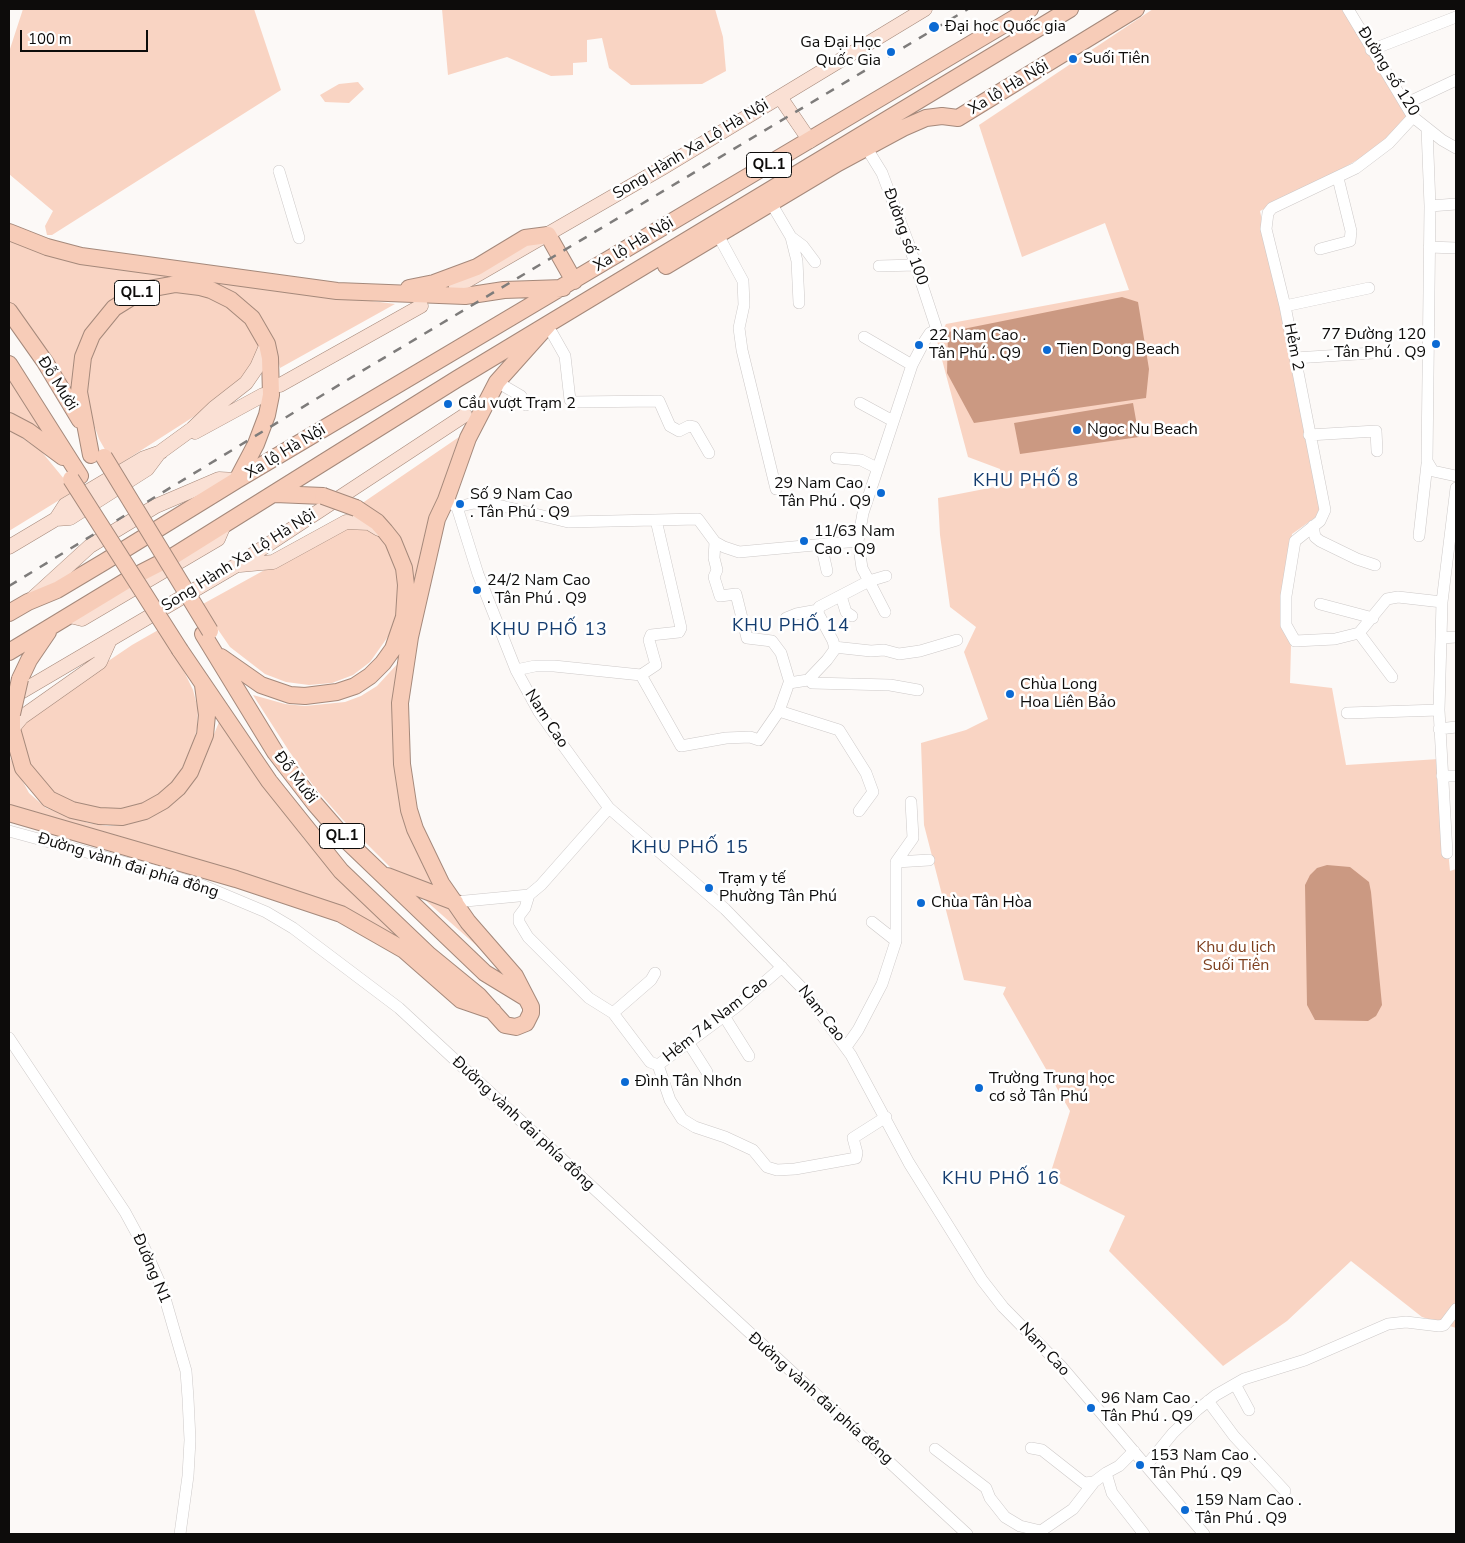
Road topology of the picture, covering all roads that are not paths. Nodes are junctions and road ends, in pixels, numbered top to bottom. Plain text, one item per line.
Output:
1 (925, 9) edge
2 (1030, 9) edge
3 (1070, 9) edge
4 (1136, 9) edge
5 (1348, 9) edge
6 (1456, 17) edge
7 (1371, 50) junction
8 (1456, 80) edge
9 (780, 97) junction
10 (1405, 104) junction
11 (969, 112) junction
12 (897, 114) junction
13 (1413, 117) junction
14 (1427, 128) junction
15 (810, 140) junction
16 (863, 141) junction
17 (1456, 148) edge
18 (279, 171) dead end
19 (1338, 178) junction
20 (771, 203) junction
21 (1456, 204) edge
22 (1430, 206) junction
23 (9, 225) edge
24 (9, 232) edge
25 (548, 236) junction
26 (718, 236) junction
27 (791, 237) junction
28 (299, 238) dead end
29 (1429, 247) junction
30 (1456, 248) edge
31 (1320, 249) dead end
32 (815, 262) dead end
33 (916, 265) junction
34 (879, 266) dead end
35 (656, 272) junction
36 (631, 275) junction
37 (569, 285) junction
38 (456, 287) dead end
39 (1369, 288) dead end
40 (320, 289) junction
41 (377, 294) junction
42 (798, 303) dead end
43 (422, 306) dead end
44 (1285, 306) junction
45 (9, 311) edge
46 (9, 325) edge
47 (550, 329) junction
48 (864, 337) dead end
49 (267, 344) junction
50 (526, 349) junction
51 (1372, 353) dead end
52 (1295, 358) junction
53 (9, 364) edge
54 (912, 365) junction
55 (457, 379) junction
56 (497, 382) junction
57 (280, 385) dead end
58 (263, 395) dead end
59 (860, 403) dead end
60 (526, 405) dead end
61 (465, 415) dead end
62 (9, 421) edge
63 (893, 421) junction
64 (85, 428) junction
65 (1309, 435) junction
66 (1377, 451) dead end
67 (709, 452) dead end
68 (159, 453) junction
69 (836, 458) dead end
70 (97, 459) junction
71 (1427, 464) junction
72 (877, 468) junction
73 (75, 473) junction
74 (1456, 476) edge
75 (237, 480) junction
76 (1456, 488) edge
77 (776, 489) dead end
78 (275, 494) junction
79 (451, 504) junction
80 (656, 520) junction
81 (1313, 526) junction
82 (1454, 527) edge
83 (385, 532) junction
84 (1419, 536) dead end
85 (858, 541) junction
86 (715, 542) junction
87 (821, 544) junction
88 (9, 547) edge
89 (237, 565) junction
90 (1375, 565) dead end
91 (827, 571) dead end
92 (886, 576) dead end
93 (869, 581) junction
94 (841, 596) junction
95 (1442, 602) junction
96 (1320, 604) dead end
97 (818, 610) junction
98 (885, 612) dead end
99 (9, 613) edge
100 (852, 616) dead end
101 (786, 618) dead end
102 (1373, 618) junction
103 (53, 626) junction
104 (207, 633) junction
105 (1359, 634) junction
106 (1456, 637) edge
107 (1441, 638) junction
108 (957, 640) dead end
109 (109, 642) junction
110 (834, 647) junction
111 (184, 648) junction
112 (214, 651) junction
113 (9, 652) edge
114 (197, 661) junction
115 (232, 665) junction
116 (516, 670) junction
117 (641, 674) junction
118 (1392, 677) dead end
119 (202, 682) junction
120 (810, 682) junction
121 (790, 683) junction
122 (918, 690) dead end
123 (1439, 710) junction
124 (778, 711) junction
125 (1347, 713) dead end
126 (11, 714) edge
127 (1456, 727) edge
128 (1439, 729) junction
129 (1442, 776) junction
130 (1456, 776) edge
131 (911, 802) dead end
132 (608, 808) junction
133 (859, 811) dead end
134 (9, 813) edge
135 (9, 831) edge
136 (1447, 853) dead end
137 (929, 860) dead end
138 (896, 862) junction
139 (376, 871) junction
140 (396, 880) junction
141 (529, 895) junction
142 (455, 902) junction
143 (872, 922) dead end
144 (896, 941) junction
145 (782, 967) junction
146 (454, 973) junction
147 (655, 973) dead end
148 (522, 991) junction
149 (493, 1011) junction
150 (613, 1013) junction
151 (724, 1016) junction
152 (9, 1038) edge
153 (688, 1042) junction
154 (846, 1047) junction
155 (749, 1056) dead end
156 (658, 1065) junction
157 (707, 1072) dead end
158 (886, 1117) junction
159 (1456, 1309) edge
160 (1235, 1384) junction
161 (1208, 1401) junction
162 (1249, 1410) dead end
163 (1031, 1448) dead end
164 (936, 1449) dead end
165 (1134, 1451) junction
166 (1146, 1466) junction
167 (1106, 1473) junction
168 (1094, 1482) junction
169 (1286, 1491) dead end
170 (180, 1534) edge
171 (967, 1534) edge
172 (1144, 1534) edge
173 (1204, 1534) edge

1 - 9 main road, Song Hành Xa Lộ Hà Nội
2 - 15 highway, Xa lộ Hà Nội / QL.1
3 - 12 highway, Xa lộ Hà Nội / QL.1
4 - 11 highway, Xa lộ Hà Nội / QL.1
5 - 7 street, Đường số 120
6 - 7 street
7 - 10 street, Đường số 120
8 - 10 street
9 - 15 main road
9 - 25 main road, Song Hành Xa Lộ Hà Nội
10 - 13 street, Đường số 120
11 - 12 highway
11 - 16 highway, Xa lộ Hà Nội / QL.1
12 - 16 highway, Xa lộ Hà Nội / QL.1
13 - 14 street, Đường số 120
13 - 19 street, Hẻm 2
14 - 17 street, Đường số 120
14 - 22 street
15 - 37 highway, Xa lộ Hà Nội / QL.1
16 - 20 highway, Xa lộ Hà Nội / QL.1
16 - 33 street, Đường số 100
16 - 36 highway, Xa lộ Hà Nội / QL.1
18 - 28 street
19 - 31 street
19 - 44 street, Hẻm 2
20 - 26 highway, Xa lộ Hà Nội / QL.1
20 - 27 street
21 - 22 street
22 - 29 street
23 - 40 highway, QL.1
24 - 40 highway, QL.1
25 - 37 highway
25 - 38 main road, Song Hành Xa Lộ Hà Nội
25 - 41 highway
26 - 35 highway, Xa lộ Hà Nội / QL.1
26 - 77 street
27 - 32 street
27 - 42 street
29 - 30 street
29 - 71 street
33 - 34 street
33 - 54 street, Đường số 100
35 - 36 highway
35 - 47 highway, Xa lộ Hà Nội / QL.1
36 - 47 highway, Xa lộ Hà Nội / QL.1
37 - 41 highway, QL.1
37 - 75 highway, Xa lộ Hà Nội
39 - 44 street
40 - 41 highway, QL.1
43 - 57 main road
44 - 52 street, Hẻm 2
45 - 64 highway, Đỗ Mười / QL.1
46 - 70 highway, Đỗ Mười / QL.1
47 - 50 highway
47 - 55 highway, Xa lộ Hà Nội / QL.1
47 - 67 street
48 - 54 street
49 - 64 highway, QL.1
49 - 68 main road
49 - 75 highway, QL.1
50 - 55 highway, Xa lộ Hà Nội / QL.1
50 - 56 highway
51 - 52 street
52 - 65 street, Hẻm 2
53 - 73 highway, Đỗ Mười / QL.1
54 - 63 street
55 - 78 highway, Xa lộ Hà Nội / QL.1
56 - 60 street
56 - 79 highway
58 - 68 main road
59 - 63 street
61 - 89 main road, Song Hành Xa Lộ Hà Nội
62 - 73 highway, QL.1
63 - 72 street
64 - 70 highway, Đỗ Mười / QL.1
65 - 66 street
65 - 81 street, Hẻm 2
68 - 88 main road
69 - 72 street
70 - 104 highway, QL.1
71 - 74 street
71 - 84 street
72 - 85 street
73 - 111 highway, QL.1
75 - 99 highway, Xa lộ Hà Nội
76 - 82 street
78 - 83 highway, QL.1, bridge
78 - 103 highway, Xa lộ Hà Nội / QL.1
79 - 80 street
79 - 116 street, Nam Cao
79 - 142 highway
80 - 86 street
80 - 117 street
81 - 90 street
81 - 105 street, Hẻm 2
82 - 95 street
83 - 89 main road
83 - 115 highway, QL.1
85 - 87 street
85 - 93 street
86 - 87 street
86 - 121 street
87 - 91 street
89 - 109 main road, Song Hành Xa Lộ Hà Nội
92 - 93 street
93 - 94 street
93 - 98 street
94 - 97 street
94 - 100 street
95 - 102 street
95 - 107 street
96 - 102 street
97 - 101 street
97 - 110 street
102 - 105 street
103 - 113 highway, Xa lộ Hà Nội
103 - 126 highway, QL.1, bridge
104 - 112 highway, Đỗ Mười / QL.1
104 - 115 highway, Đỗ Mười / QL.1
105 - 118 street
106 - 107 street
107 - 123 street
108 - 110 street
109 - 126 main road, Song Hành Xa Lộ Hà Nội
109 - 126 main road
110 - 120 street
111 - 114 highway, Đỗ Mười / QL.1
111 - 119 highway, Đỗ Mười / QL.1
112 - 115 highway, QL.1
112 - 139 highway, Đỗ Mười / QL.1
114 - 119 highway, QL.1
114 - 146 highway, Đỗ Mười / QL.1
115 - 140 highway, Đỗ Mười / QL.1
116 - 117 street
116 - 132 street, Nam Cao
117 - 124 street
119 - 126 highway, QL.1
119 - 146 highway, Đỗ Mười / QL.1
120 - 121 street
120 - 122 street
121 - 124 street
123 - 125 street
123 - 128 street
124 - 133 street
127 - 128 street
128 - 129 street
129 - 130 street
129 - 136 street
131 - 138 street
132 - 141 street
132 - 145 street, Nam Cao
134 - 149 highway
135 - 171 street, Đường vành đai phía đông
137 - 138 street
138 - 144 street
139 - 140 highway
139 - 148 highway, Đỗ Mười / QL.1
140 - 142 highway
140 - 148 highway, Đỗ Mười / QL.1
141 - 142 street
141 - 150 street
142 - 148 highway
143 - 144 street
144 - 154 street
145 - 151 street, Hẻm 74 Nam Cao
145 - 154 street, Nam Cao
146 - 149 highway, Đỗ Mười / QL.1
147 - 150 street
148 - 149 highway, Đỗ Mười / QL.1
150 - 156 street, Hẻm 74 Nam Cao
151 - 153 street, Hẻm 74 Nam Cao
151 - 155 street
152 - 170 street, Đường N1
153 - 156 street, Hẻm 74 Nam Cao
153 - 157 street
154 - 158 street, Nam Cao
156 - 158 street
158 - 165 street, Nam Cao
159 - 160 street
160 - 161 street
160 - 162 street
161 - 166 street
161 - 169 street
163 - 168 street
164 - 168 street
165 - 166 street, Nam Cao
165 - 167 street
166 - 173 street, Nam Cao
167 - 168 street
167 - 172 street

